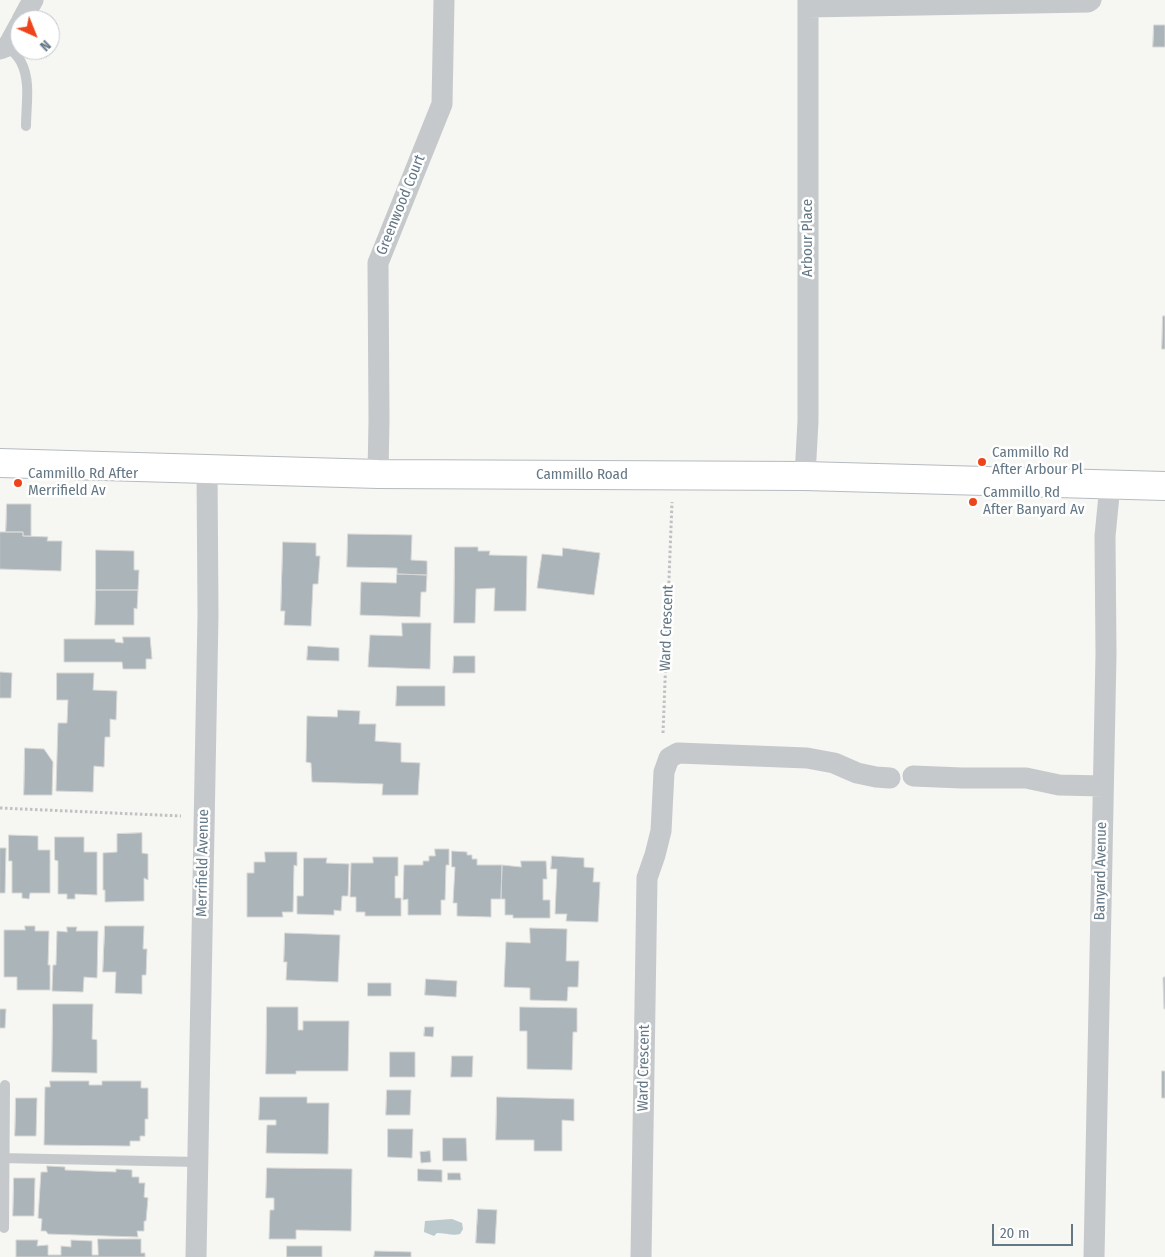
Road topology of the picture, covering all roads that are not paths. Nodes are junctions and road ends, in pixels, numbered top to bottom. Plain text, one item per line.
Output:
1 (444, 0) edge
2 (1090, 1) edge
3 (808, 4) edge
4 (4, 48) edge
5 (26, 126) dead end
6 (0, 463) edge
7 (207, 469) junction
8 (378, 474) junction
9 (805, 476) junction
10 (1110, 485) junction
11 (1165, 486) edge
12 (912, 776) dead end
13 (890, 778) dead end
14 (1103, 786) junction
15 (5, 1085) dead end
16 (2, 1158) edge
17 (198, 1162) junction
18 (4, 1228) dead end
19 (196, 1257) edge
20 (641, 1257) edge
21 (1094, 1257) edge

1 - 8 street, Greenwood Court
2 - 3 street
3 - 9 street, Arbour Place
4 - 5 lane
6 - 7 main road, Cammillo Road
7 - 8 main road, Cammillo Road
7 - 17 street, Merrifield Avenue
8 - 9 main road, Cammillo Road
9 - 10 main road, Cammillo Road
10 - 11 main road, Cammillo Road
10 - 14 street, Banyard Avenue
12 - 14 street
13 - 20 street, Ward Crescent
14 - 21 street, Banyard Avenue
15 - 16 lane
16 - 17 lane
16 - 18 lane
17 - 19 street, Merrifield Avenue

